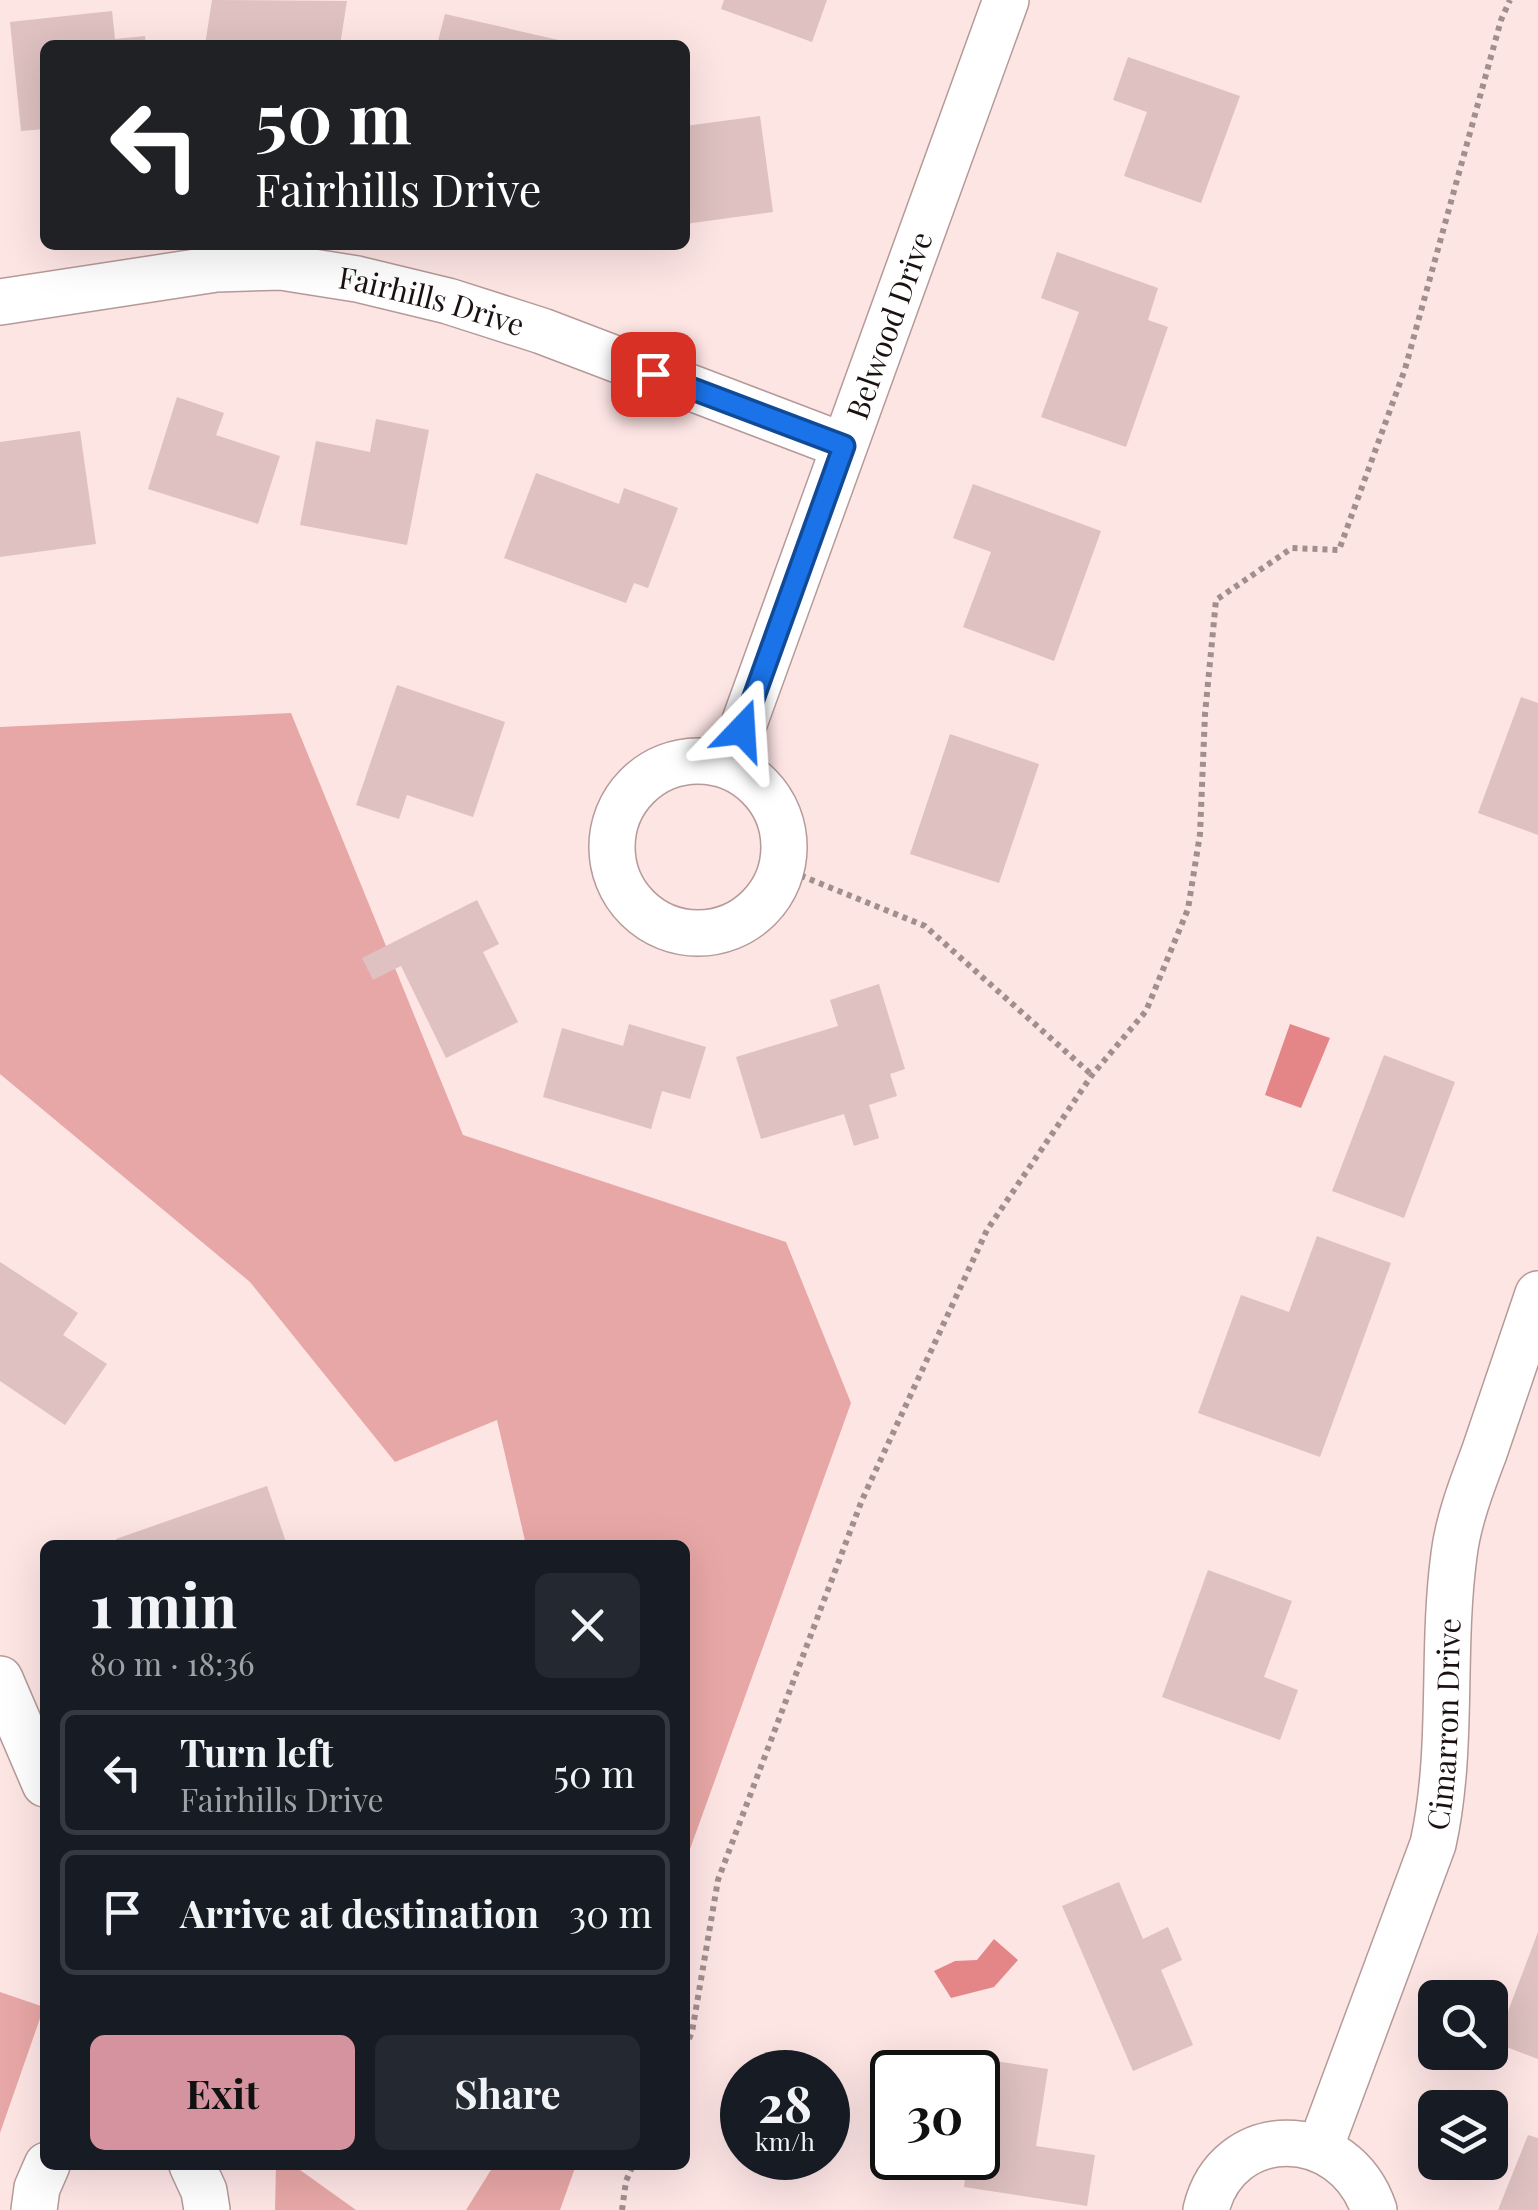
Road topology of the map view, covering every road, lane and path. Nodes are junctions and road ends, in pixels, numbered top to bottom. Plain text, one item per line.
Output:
1 (1006, 0) edge
2 (1510, 0) edge
3 (0, 302) edge
4 (844, 446) junction
5 (729, 765) junction
6 (782, 868) junction
7 (1092, 1075) junction
8 (1538, 1294) edge
9 (0, 1678) edge
10 (40, 1772) edge
11 (690, 2037) edge
12 (1320, 2148) junction
13 (45, 2170) edge
14 (194, 2170) edge
15 (631, 2170) edge
16 (34, 2210) edge
17 (207, 2210) edge
18 (622, 2210) edge
19 (1206, 2210) edge
20 (1374, 2210) edge

1 - 4 street, Belwood Drive
2 - 7 path
3 - 4 street, Fairhills Drive
4 - 5 street, Belwood Drive
5 - 6 street
5 - 6 street
6 - 7 path
7 - 11 path
8 - 12 street, Cimarron Drive
9 - 10 street
12 - 19 street
12 - 20 street
13 - 16 street
14 - 17 street
15 - 18 path

